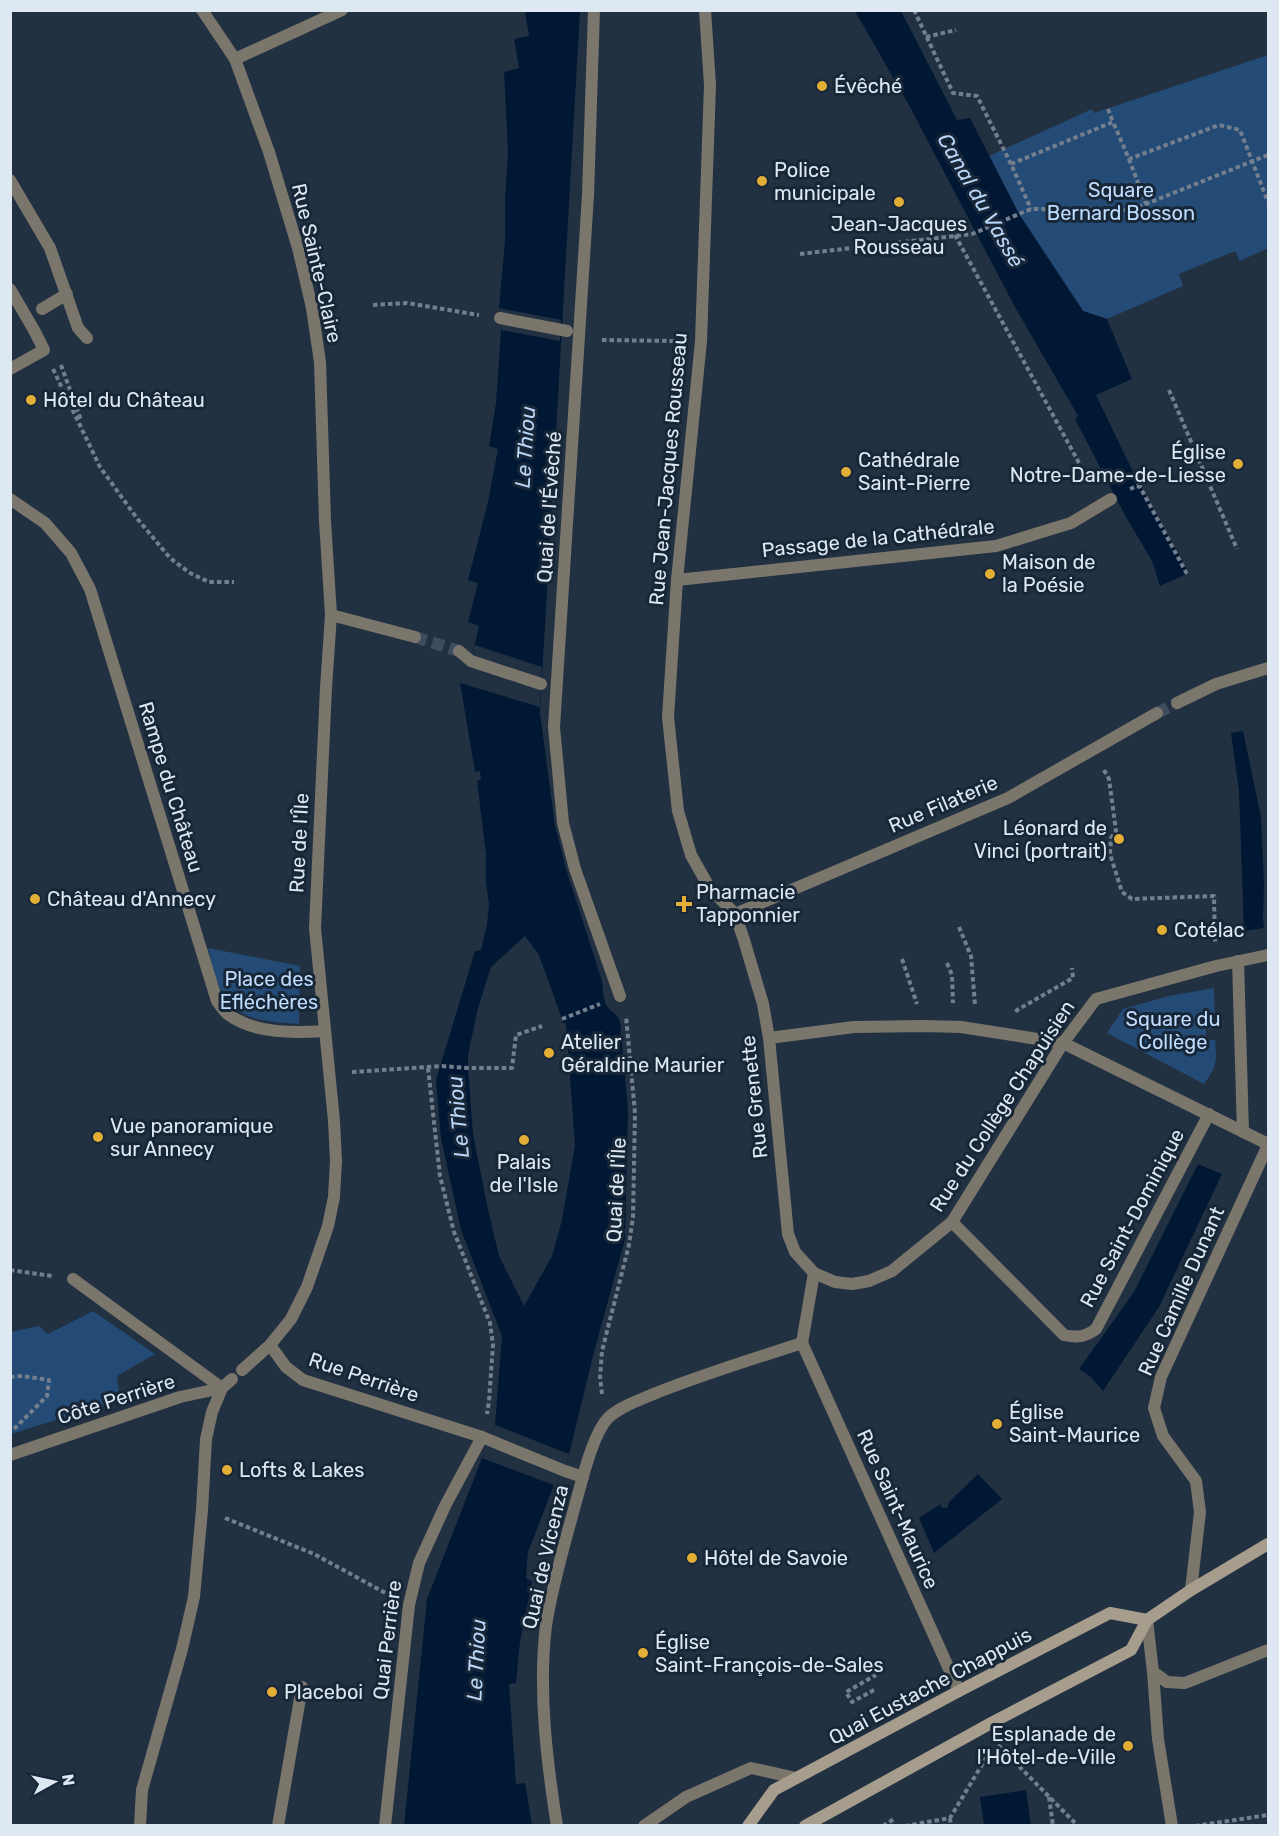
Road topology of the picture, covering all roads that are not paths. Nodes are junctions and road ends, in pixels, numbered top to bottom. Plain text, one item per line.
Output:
1 (202, 10) edge
2 (342, 10) edge
3 (594, 10) edge
4 (705, 10) edge
5 (235, 59) junction
6 (10, 180) edge
7 (10, 289) edge
8 (67, 294) junction
9 (42, 309) dead end
10 (500, 318) road end
11 (567, 331) dead end
12 (87, 338) dead end
13 (10, 369) edge
14 (10, 499) edge
15 (1106, 502) road end
16 (677, 580) junction
17 (331, 615) junction
18 (415, 637) tunnel mouth
19 (459, 651) tunnel mouth
20 (1269, 668) edge
21 (541, 684) dead end
22 (1177, 703) tunnel mouth
23 (1157, 713) tunnel mouth
24 (735, 914) junction
25 (1269, 955) edge
26 (1238, 961) junction
27 (620, 996) road end
28 (325, 1031) junction
29 (769, 1038) junction
30 (1063, 1043) junction
31 (1209, 1114) junction
32 (1243, 1131) junction
33 (1269, 1145) edge
34 (952, 1222) junction
35 (814, 1273) junction
36 (74, 1279) road end
37 (802, 1343) junction
38 (270, 1345) junction
39 (242, 1370) dead end
40 (232, 1379) dead end
41 (222, 1388) junction
42 (486, 1439) junction
43 (10, 1455) edge
44 (583, 1477) junction
45 (1269, 1544) edge
46 (1191, 1590) junction
47 (1146, 1620) junction
48 (1267, 1649) edge
49 (1153, 1672) junction
50 (302, 1687) dead end
51 (959, 1691) junction
52 (796, 1778) junction
53 (140, 1826) edge
54 (278, 1826) edge
55 (386, 1826) edge
56 (557, 1826) edge
57 (644, 1826) edge
58 (747, 1826) edge
59 (805, 1826) edge
60 (1172, 1826) edge

1 - 5 street, Rue Sainte-Claire
2 - 5 street
3 - 27 street, Quai de l'Évêché
4 - 16 street, Rue Jean-Jacques Rousseau
5 - 17 street, Rue Sainte-Claire
6 - 8 street
7 - 13 street
8 - 9 street
8 - 12 street
10 - 11 street
14 - 28 street, Rampe du Château
15 - 16 street, Passage de la Cathédrale
16 - 24 street, Rue Jean-Jacques Rousseau
17 - 18 street
17 - 28 street, Rue de l'Île
19 - 21 street
20 - 22 street
23 - 24 street, Rue Filaterie
24 - 29 street, Rue Grenette
25 - 26 street, Rue du Collège Chapuisien
26 - 30 street, Rue du Collège Chapuisien
26 - 32 street
28 - 38 street, Rue de l'Île
29 - 30 street
29 - 35 street, Rue Grenette
30 - 31 street
30 - 34 street, Rue du Collège Chapuisien
31 - 32 street
31 - 34 street, Rue Saint-Dominique
32 - 33 street
33 - 46 street, Rue Camille Dunant
34 - 35 street, Rue du Collège Chapuisien
35 - 37 street
36 - 41 street
37 - 44 street, Quai de Vicenza
37 - 51 street, Rue Saint-Maurice
38 - 39 street
38 - 42 street, Rue Perrière
40 - 41 street, Côte Perrière
41 - 43 street, Côte Perrière
41 - 53 street
42 - 44 street, Rue Perrière
42 - 55 street, Quai Perrière
44 - 56 street, Quai de Vicenza
45 - 46 main road
46 - 47 main road
47 - 49 street
47 - 51 main road, Quai Eustache Chappuis
47 - 59 main road
48 - 49 street
49 - 60 street
50 - 54 street
51 - 52 main road, Quai Eustache Chappuis
52 - 57 street
52 - 58 main road, Quai Eustache Chappuis

